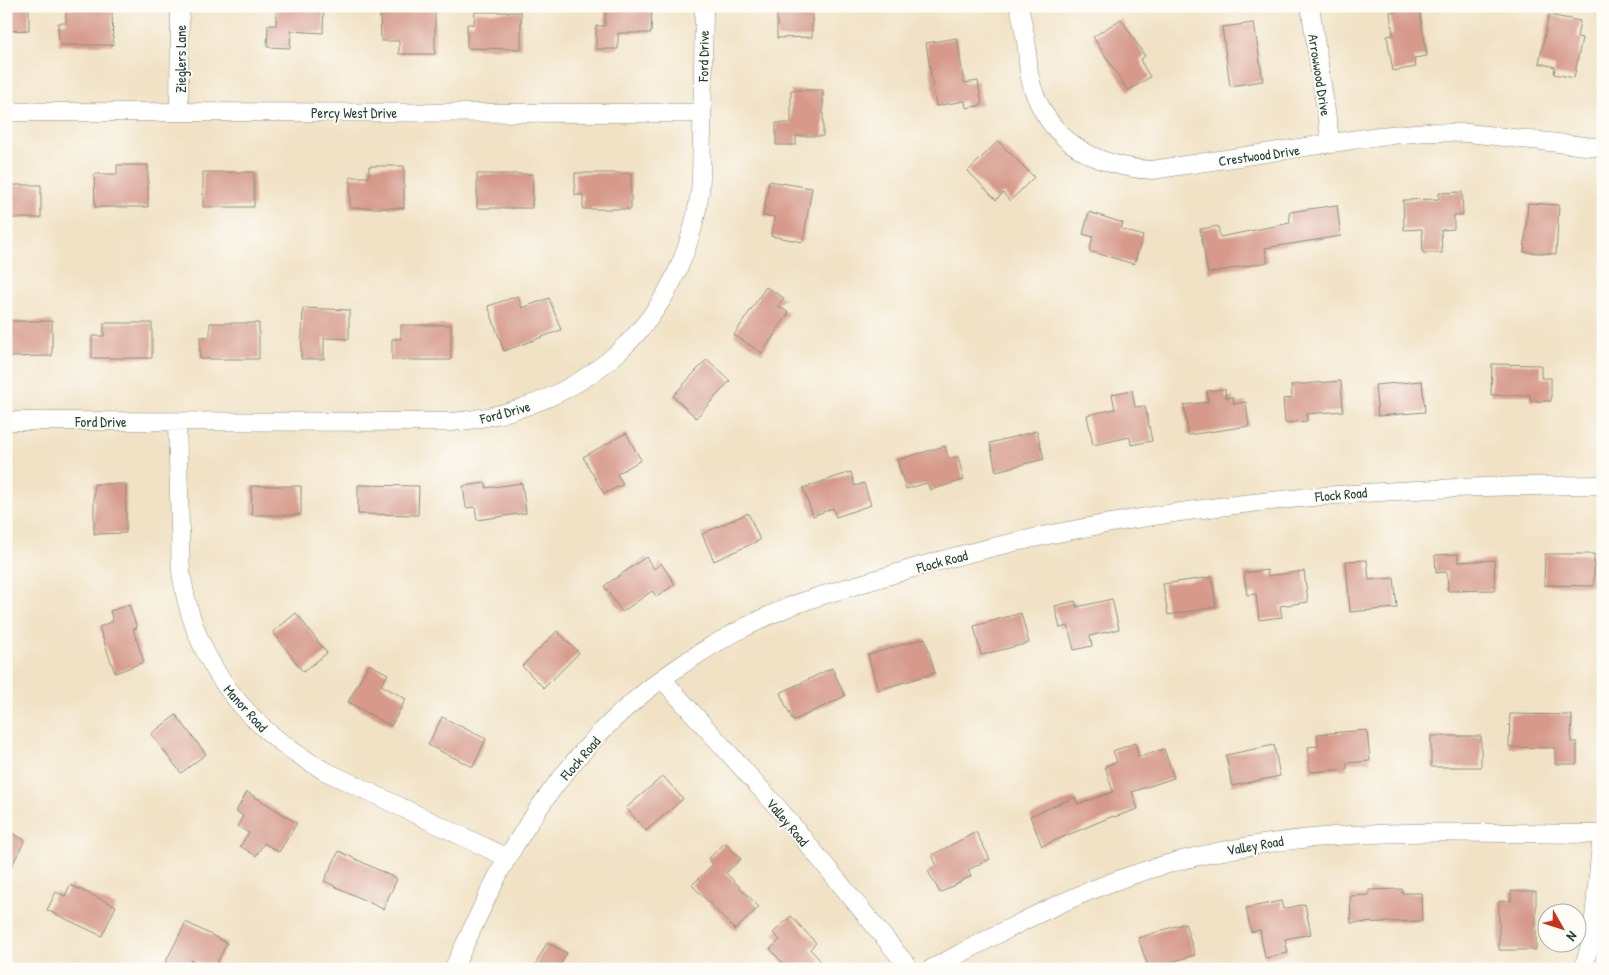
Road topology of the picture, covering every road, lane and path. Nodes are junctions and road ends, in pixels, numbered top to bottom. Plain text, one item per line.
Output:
1 (180, 6) edge
2 (704, 6) edge
3 (1019, 6) edge
4 (1310, 6) edge
5 (6, 112) edge
6 (179, 112) junction
7 (702, 113) junction
8 (1331, 144) junction
9 (1603, 148) edge
10 (6, 421) edge
11 (177, 422) junction
12 (1603, 485) edge
13 (662, 679) junction
14 (1602, 834) edge
15 (508, 858) junction
16 (453, 969) edge
17 (910, 969) edge
18 (931, 969) edge
19 (1583, 969) edge

1 - 6 street, Zieglers Lane
2 - 7 street, Ford Drive
3 - 8 street, Crestwood Drive
4 - 8 street, Arrowwood Drive
5 - 6 street, Percy West Drive
6 - 7 street, Percy West Drive
7 - 11 street, Ford Drive
8 - 9 street, Crestwood Drive
10 - 11 street, Ford Drive
11 - 15 street, Manor Road
12 - 13 street, Flock Road
13 - 15 street, Flock Road
13 - 17 street, Valley Road
14 - 18 street, Valley Road
14 - 19 street
15 - 16 street, Flock Road

